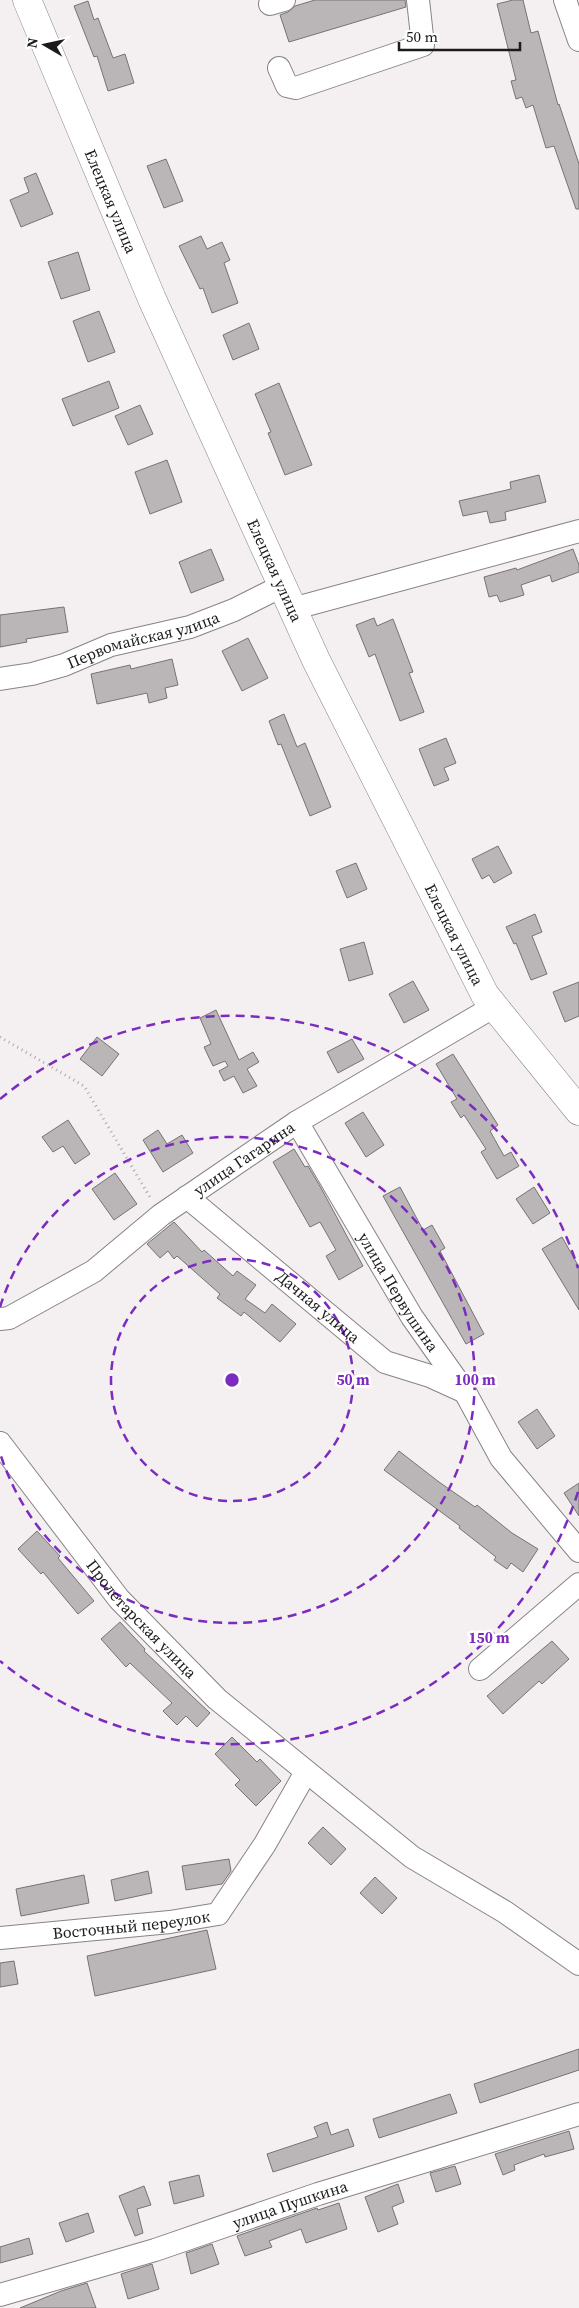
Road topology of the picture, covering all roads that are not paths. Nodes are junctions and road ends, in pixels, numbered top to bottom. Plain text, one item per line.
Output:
1 (26, 0) edge
2 (418, 0) edge
3 (565, 0) edge
4 (579, 40) edge
5 (279, 68) dead end
6 (579, 532) edge
7 (287, 598) junction
8 (0, 679) edge
9 (495, 1006) junction
10 (579, 1111) edge
11 (297, 1122) junction
12 (187, 1197) junction
13 (0, 1319) edge
14 (465, 1392) junction
15 (0, 1443) edge
16 (579, 1551) edge
17 (579, 1584) edge
18 (480, 1670) dead end
19 (306, 1772) junction
20 (0, 1938) edge
21 (579, 1964) edge
22 (579, 2114) edge
23 (0, 2295) edge

1 - 7 main road, Елецкая улица
2 - 5 street
3 - 4 street
6 - 7 street, Первомайская улица
7 - 8 street, Первомайская улица
7 - 9 main road, Елецкая улица
9 - 10 main road, Елецкая улица
9 - 11 street, улица Гагарина
11 - 12 street, улица Гагарина
11 - 14 street, улица Первушина
12 - 13 street, улица Гагарина
12 - 14 street, Дачная улица
14 - 16 street, улица Первушина
15 - 19 street, Пролетарская улица
17 - 18 street
19 - 20 street, Восточный переулок
19 - 21 street
22 - 23 street, улица Пушкина

